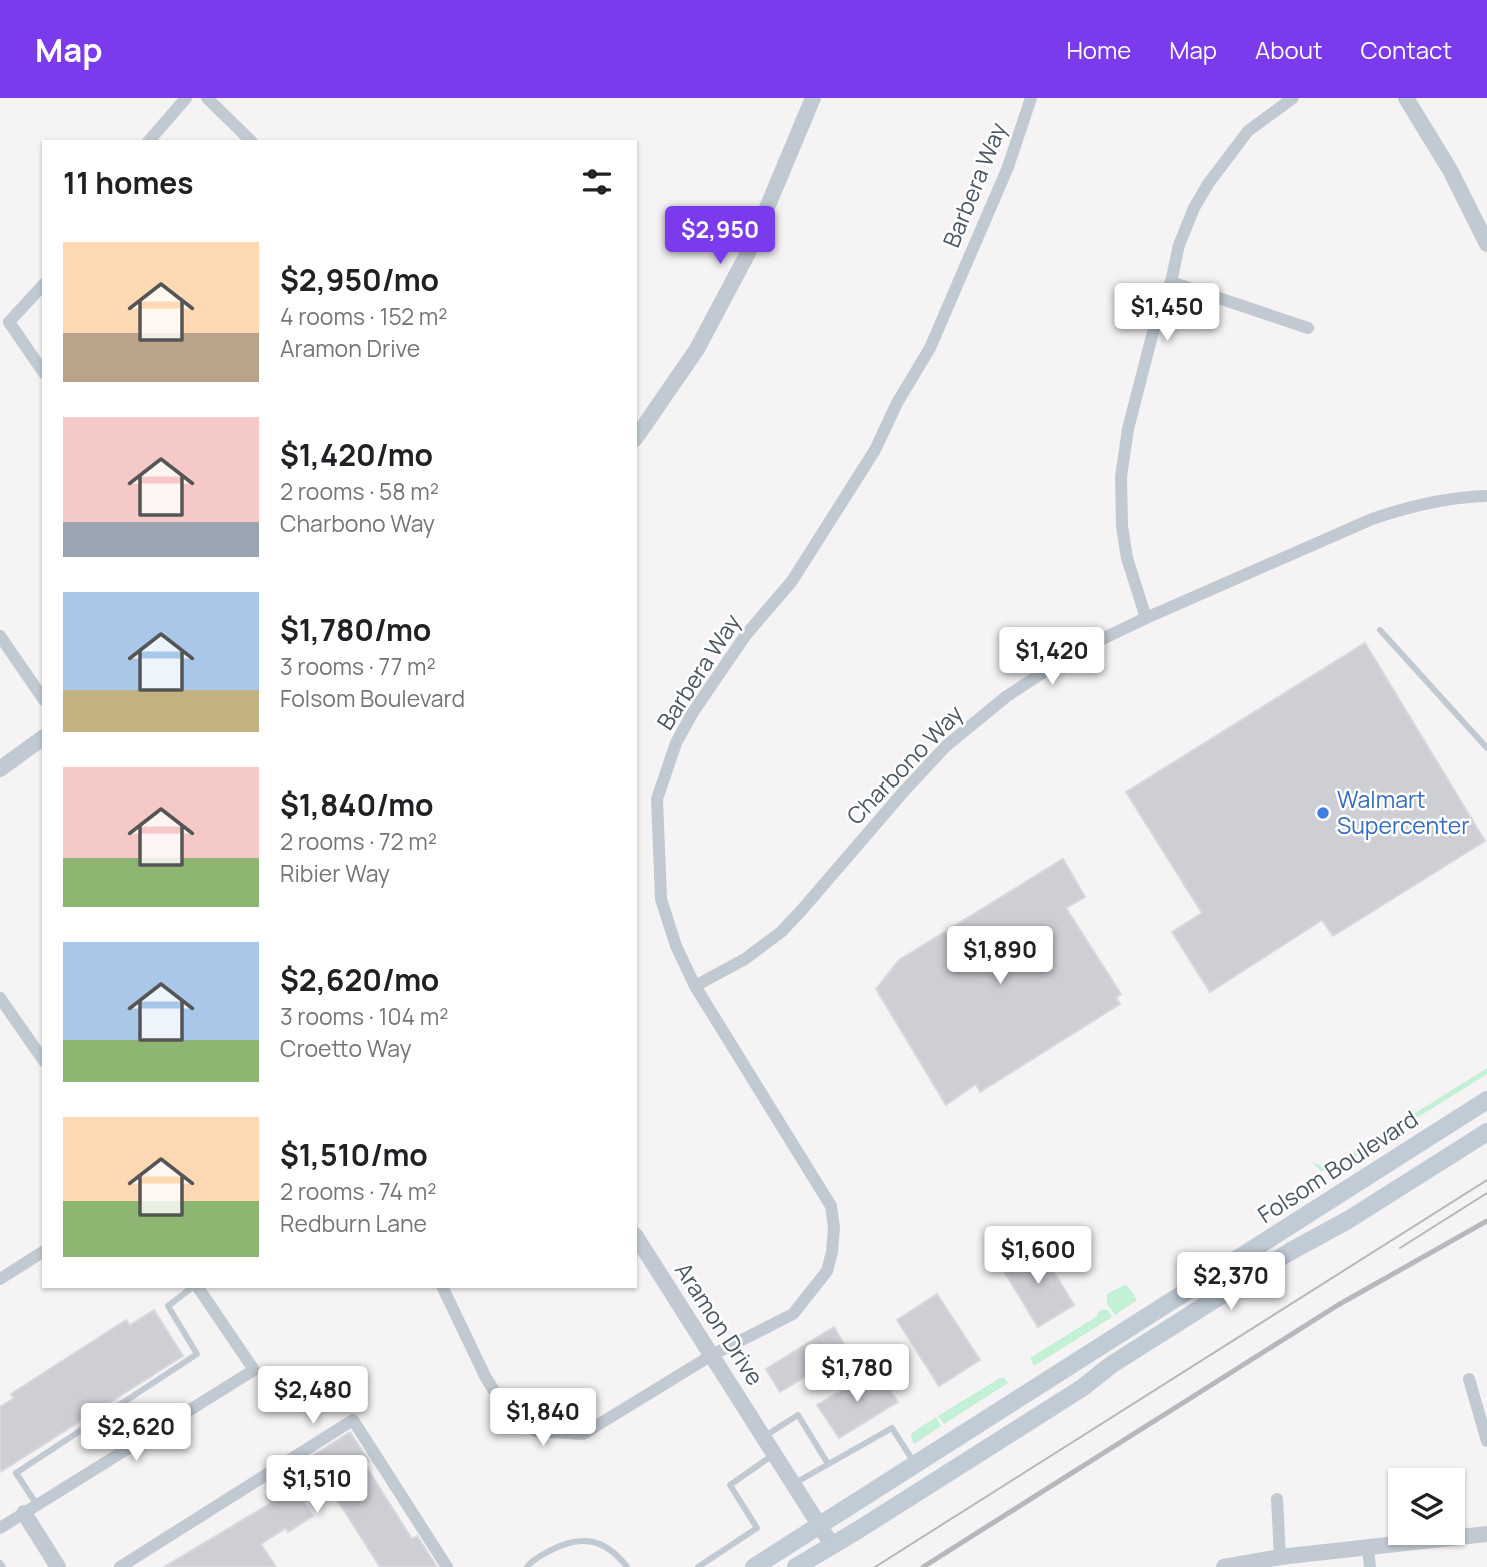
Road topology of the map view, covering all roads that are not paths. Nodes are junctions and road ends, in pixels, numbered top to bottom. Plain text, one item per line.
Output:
1 (186, 98) edge
2 (206, 98) edge
3 (813, 98) edge
4 (1031, 98) edge
5 (1293, 98) edge
6 (1406, 98) edge
7 (150, 140) edge
8 (250, 140) edge
9 (1487, 243) edge
10 (1171, 282) junction
11 (42, 286) edge
12 (1308, 328) dead end
13 (42, 370) edge
14 (637, 436) edge
15 (1487, 496) edge
16 (1146, 618) junction
17 (1380, 630) dead end
18 (0, 636) edge
19 (42, 697) edge
20 (42, 738) edge
21 (1487, 748) edge
22 (0, 769) edge
23 (695, 986) junction
24 (0, 998) edge
25 (12, 1014) junction
26 (0, 1023) edge
27 (42, 1058) edge
28 (1487, 1100) edge
29 (1487, 1132) edge
30 (637, 1238) edge
31 (42, 1252) edge
32 (0, 1279) edge
33 (193, 1288) edge
34 (197, 1288) edge
35 (443, 1288) edge
36 (712, 1355) junction
37 (1469, 1380) dead end
38 (764, 1437) junction
39 (1487, 1441) edge
40 (775, 1454) junction
41 (828, 1464) junction
42 (916, 1465) junction
43 (794, 1484) junction
44 (1277, 1499) dead end
45 (31, 1509) junction
46 (819, 1525) junction
47 (0, 1528) edge
48 (1487, 1534) edge
49 (832, 1545) junction
50 (1368, 1548) junction
51 (1280, 1557) junction
52 (58, 1567) edge
53 (120, 1567) edge
54 (447, 1567) edge
55 (527, 1567) edge
56 (627, 1567) edge
57 (698, 1567) edge
58 (754, 1567) edge
59 (796, 1567) edge
60 (1224, 1567) edge
61 (1370, 1567) edge

1 - 7 street
2 - 8 street
3 - 14 street
4 - 23 street, Barbera Way
5 - 10 street
6 - 9 street
10 - 12 street
10 - 16 street
11 - 13 street
15 - 16 street, Charbono Way
16 - 23 street, Charbono Way
17 - 21 lane
18 - 19 street
20 - 22 street
23 - 36 street, Barbera Way
24 - 25 street
25 - 26 street
25 - 27 street
28 - 42 main road, Folsom Boulevard
29 - 49 main road, Folsom Boulevard
30 - 36 street, Aramon Drive
31 - 32 street
33 - 45 lane
34 - 45 street
35 - 36 street, Barbera Way
36 - 38 street, Aramon Drive
37 - 39 street
38 - 40 street, Aramon Drive
38 - 41 lane
40 - 43 street, Aramon Drive
40 - 57 lane
41 - 42 lane
41 - 43 lane
42 - 46 main road, Folsom Boulevard
43 - 46 street, Aramon Drive
44 - 51 street
45 - 47 street
45 - 52 street
46 - 49 street, Aramon Drive
46 - 58 main road, Folsom Boulevard
48 - 50 street
49 - 59 main road, Folsom Boulevard
50 - 51 street
50 - 61 street
51 - 60 street
53 - 54 street
55 - 56 lane

